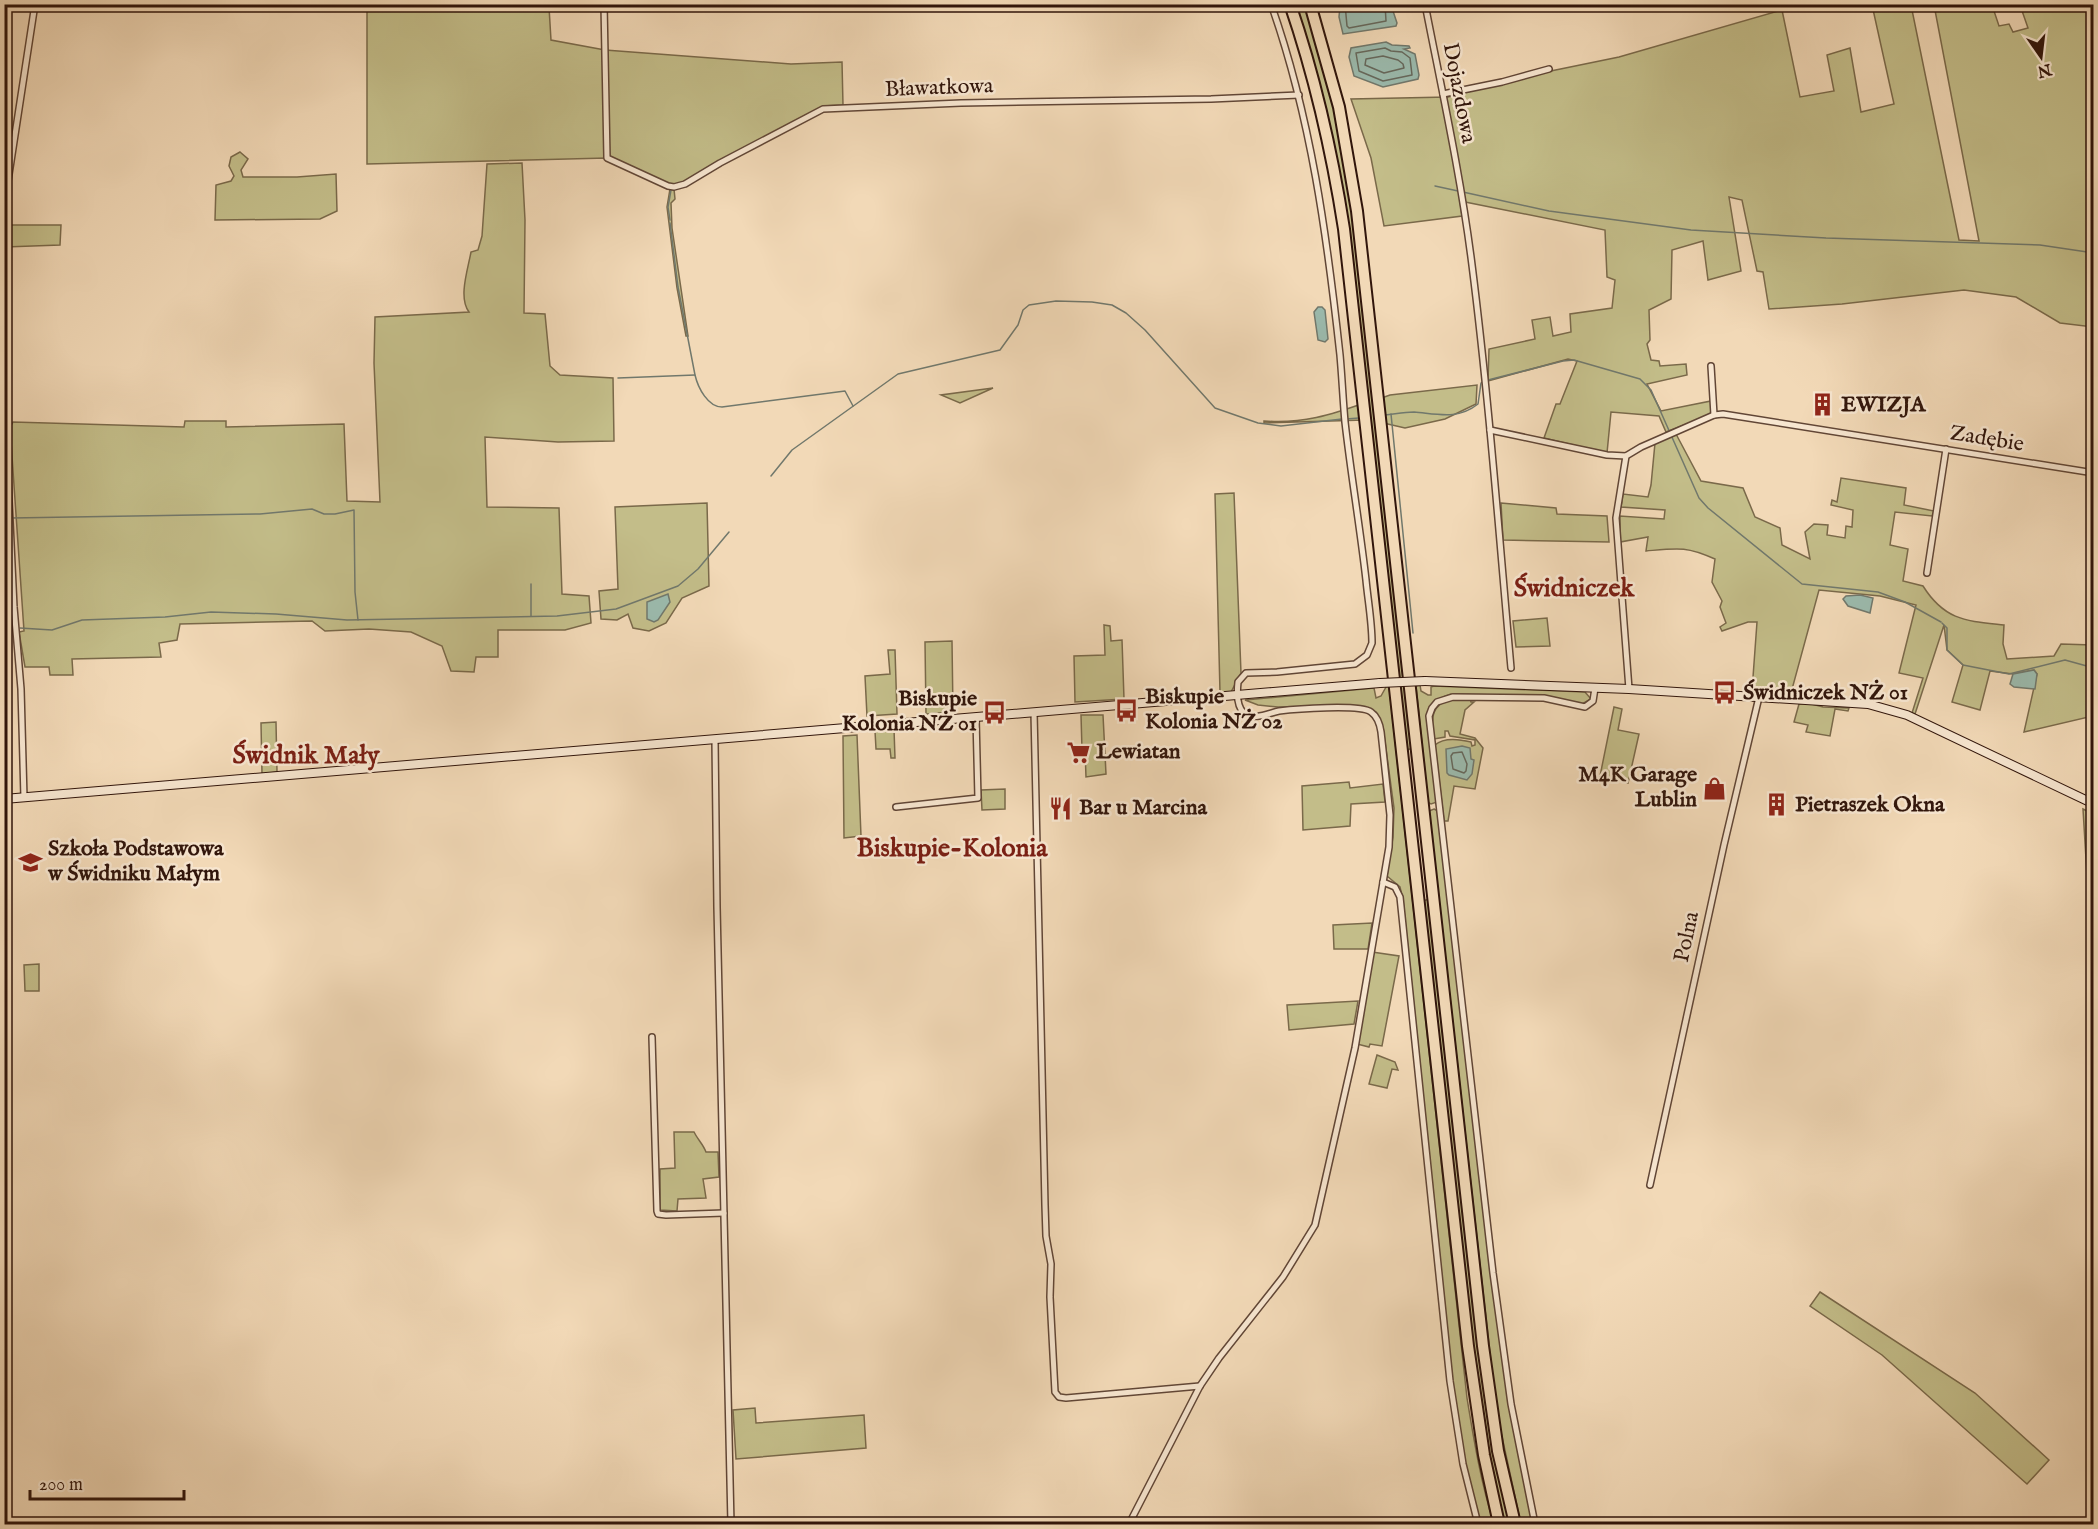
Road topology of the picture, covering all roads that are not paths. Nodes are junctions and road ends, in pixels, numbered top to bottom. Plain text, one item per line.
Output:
1 (34, 4) edge
2 (604, 4) edge
3 (1271, 4) edge
4 (1290, 4) edge
5 (1310, 4) edge
6 (1425, 4) edge
7 (1549, 69) dead end
8 (1443, 94) junction
9 (1299, 95) junction
10 (4, 207) edge
11 (1711, 366) dead end
12 (4, 395) edge
13 (1714, 415) junction
14 (1491, 430) junction
15 (1946, 449) junction
16 (1626, 456) junction
17 (2094, 472) edge
18 (1927, 573) dead end
19 (1511, 668) dead end
20 (1595, 688) junction
21 (1629, 689) junction
22 (1238, 696) junction
23 (1759, 697) junction
24 (1034, 712) junction
25 (976, 718) junction
26 (715, 740) junction
27 (24, 798) junction
28 (4, 800) edge
29 (2094, 804) edge
30 (896, 807) dead end
31 (1383, 882) junction
32 (652, 1037) dead end
33 (1650, 1185) dead end
34 (724, 1213) junction
35 (1200, 1386) junction
36 (731, 1524) edge
37 (1130, 1524) edge
38 (1478, 1524) edge
39 (1499, 1524) edge
40 (1515, 1524) edge
41 (1535, 1524) edge

1 - 10 street
2 - 9 street, Bławatkowa
3 - 9 street
4 - 39 highway
5 - 40 highway
6 - 8 street, Dojazdowa
7 - 8 street
8 - 14 street, Dojazdowa
9 - 22 street
11 - 13 street
12 - 27 street
13 - 15 street, Zadębie
13 - 16 street, Zadębie
14 - 16 street
14 - 19 street, Dojazdowa
15 - 17 street, Zadębie
15 - 18 street
16 - 21 street
20 - 21 street
20 - 22 street, bridge
20 - 41 street
21 - 23 street
22 - 24 street
22 - 31 street
23 - 29 street
23 - 33 street, Polna
24 - 25 street
24 - 35 street
25 - 26 street
25 - 30 street
26 - 27 street
26 - 34 street
27 - 28 street
31 - 35 street
31 - 38 street
32 - 34 street
34 - 36 street
35 - 37 street

